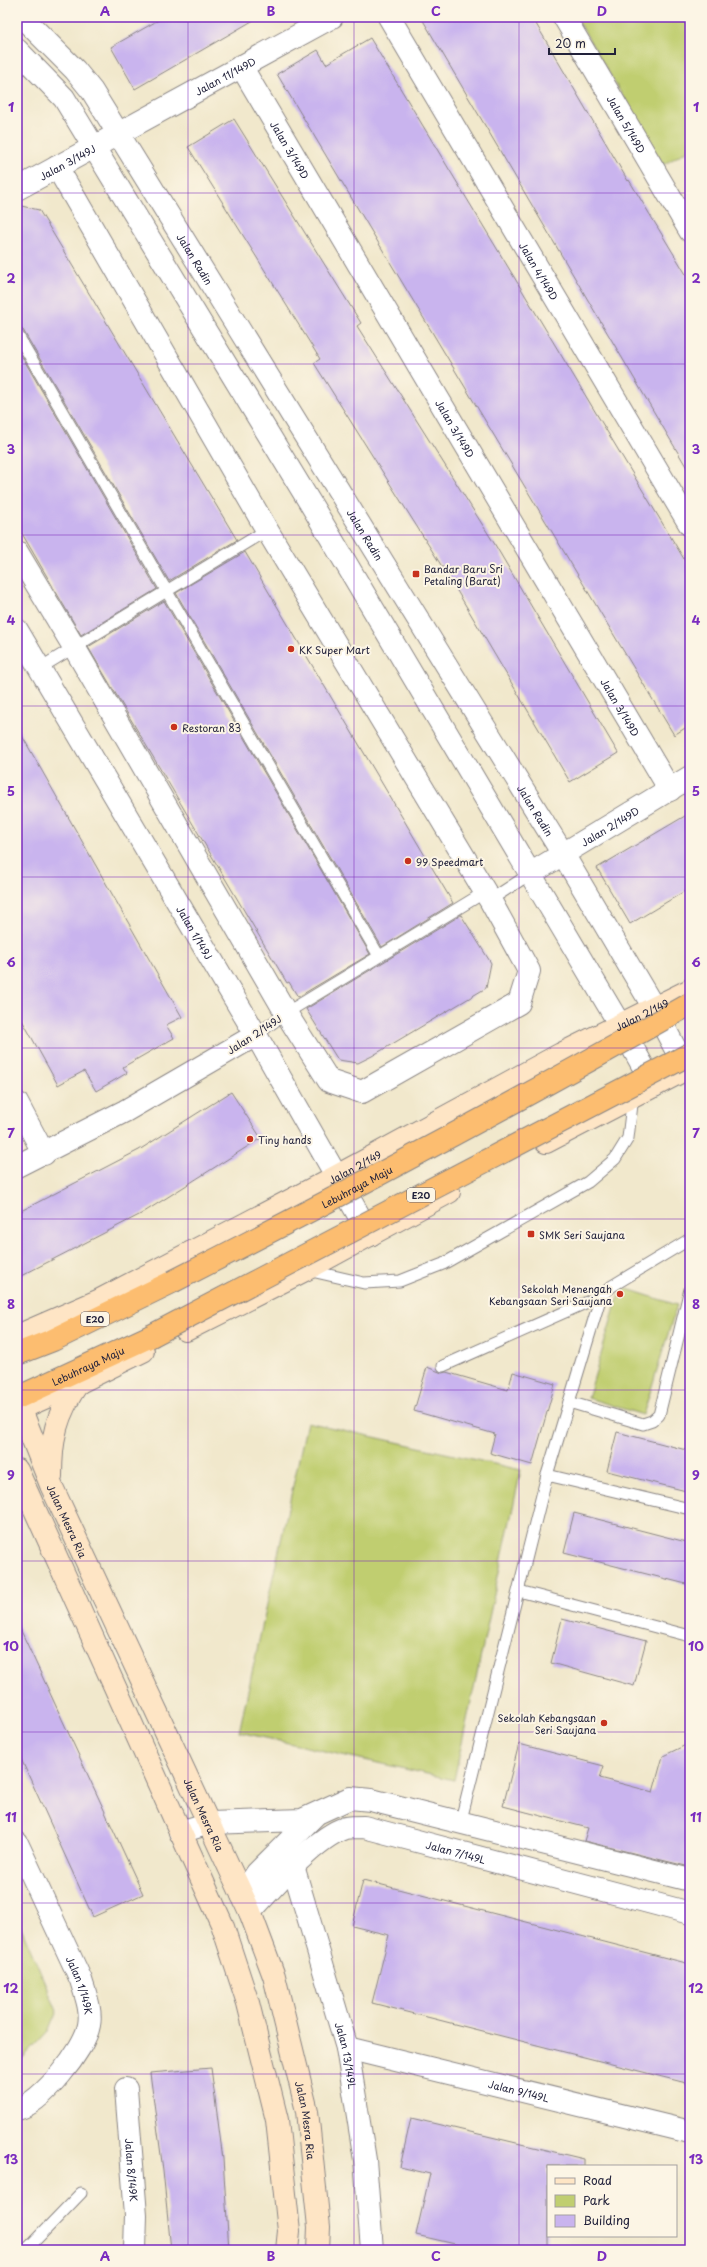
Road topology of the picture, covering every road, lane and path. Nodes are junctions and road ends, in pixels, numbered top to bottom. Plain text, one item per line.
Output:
1 (22, 17) edge
2 (332, 17) edge
3 (389, 17) edge
4 (564, 17) edge
5 (17, 50) edge
6 (241, 66) junction
7 (117, 134) junction
8 (93, 146) junction
9 (57, 167) junction
10 (17, 189) edge
11 (690, 230) edge
12 (17, 334) edge
13 (690, 525) edge
14 (267, 530) junction
15 (17, 552) edge
16 (167, 592) junction
17 (17, 630) edge
18 (74, 647) junction
19 (40, 668) junction
20 (690, 777) edge
21 (670, 790) junction
22 (563, 854) junction
23 (530, 874) junction
24 (488, 896) junction
25 (379, 956) junction
26 (690, 990) edge
27 (690, 1004) edge
28 (654, 1008) junction
29 (286, 1014) junction
30 (620, 1025) junction
31 (256, 1035) junction
32 (689, 1063) edge
33 (654, 1086) junction
34 (634, 1096) junction
35 (17, 1103) edge
36 (44, 1154) junction
37 (17, 1166) edge
38 (337, 1176) junction
39 (370, 1235) junction
40 (690, 1239) edge
41 (305, 1270) junction
42 (690, 1289) edge
43 (601, 1296) junction
44 (17, 1336) edge
45 (17, 1354) edge
46 (443, 1366) dead end
47 (78, 1383) junction
48 (569, 1402) junction
49 (18, 1404) edge
50 (17, 1470) edge
51 (547, 1475) junction
52 (51, 1485) junction
53 (22, 1489) edge
54 (690, 1509) edge
55 (518, 1591) junction
56 (690, 1636) edge
57 (318, 1812) junction
58 (210, 1823) junction
59 (460, 1824) junction
60 (180, 1832) junction
61 (17, 1843) edge
62 (293, 1866) junction
63 (690, 1880) edge
64 (246, 1903) junction
65 (690, 1913) edge
66 (347, 2048) junction
67 (126, 2089) dead end
68 (17, 2109) edge
69 (690, 2132) edge
70 (81, 2193) dead end
71 (26, 2250) edge
72 (136, 2250) edge
73 (287, 2250) edge
74 (318, 2250) edge
75 (372, 2250) edge

1 - 7 street, Jalan Radin
2 - 6 street, Jalan 11/149D
3 - 13 street, Jalan 4/149D
4 - 11 street, Jalan 5/149D
5 - 8 street
6 - 7 street, Jalan 11/149D
6 - 21 street, Jalan 3/149D
7 - 8 street, Jalan 3/149J
7 - 22 street, Jalan Radin
8 - 9 street, Jalan 3/149J
8 - 23 street
9 - 10 street, Jalan 3/149J
9 - 14 street
12 - 16 lane
14 - 16 lane
14 - 24 street
15 - 18 street
16 - 18 lane
16 - 25 lane
17 - 19 street, Jalan 1/149J
18 - 19 lane
18 - 29 street
19 - 31 street, Jalan 1/149J
20 - 21 street, Jalan 2/149D
21 - 22 street, Jalan 2/149D
22 - 23 street, Jalan 2/149D
22 - 28 street, Jalan Radin
23 - 24 lane, Jalan 2/149J
23 - 30 street
24 - 25 lane, Jalan 2/149J
24 - 29 street
25 - 29 lane, Jalan 2/149J
26 - 28 main road, Jalan 2/149
27 - 45 highway, Lebuhraya Maju / E20, bridge
28 - 30 main road, Jalan 2/149
28 - 32 street, Jalan Radin
29 - 31 lane, Jalan 2/149J
30 - 33 street
30 - 38 main road, Jalan 2/149
31 - 36 street, Jalan 2/149J
31 - 38 street, Jalan 1/149J
32 - 33 main road
32 - 49 highway, Lebuhraya Maju / E20, bridge
33 - 34 main road
34 - 39 main road
34 - 41 lane
35 - 36 street
36 - 37 street, Jalan 2/149J
38 - 39 street, Jalan 1/149J
38 - 44 main road, Jalan 2/149
39 - 41 main road
40 - 43 lane
41 - 47 main road
42 - 48 lane
43 - 46 lane
43 - 48 lane
47 - 49 main road
47 - 52 main road
48 - 51 lane
49 - 52 main road, Jalan Mesra Ria
50 - 53 main road
51 - 54 lane
51 - 55 lane
52 - 58 main road, Jalan Mesra Ria
53 - 60 main road
55 - 56 lane
55 - 59 lane
57 - 58 street
57 - 59 street
57 - 64 street
58 - 60 street
58 - 64 main road, Jalan Mesra Ria
59 - 63 street
60 - 73 main road
61 - 68 street, Jalan 1/149K
62 - 64 street, Jalan 7/149L
62 - 65 street, Jalan 7/149L
62 - 66 street, Jalan 13/149L
64 - 74 main road, Jalan Mesra Ria
66 - 69 street, Jalan 9/149L
66 - 75 street, Jalan 13/149L
67 - 72 street, Jalan 8/149K
70 - 71 lane

